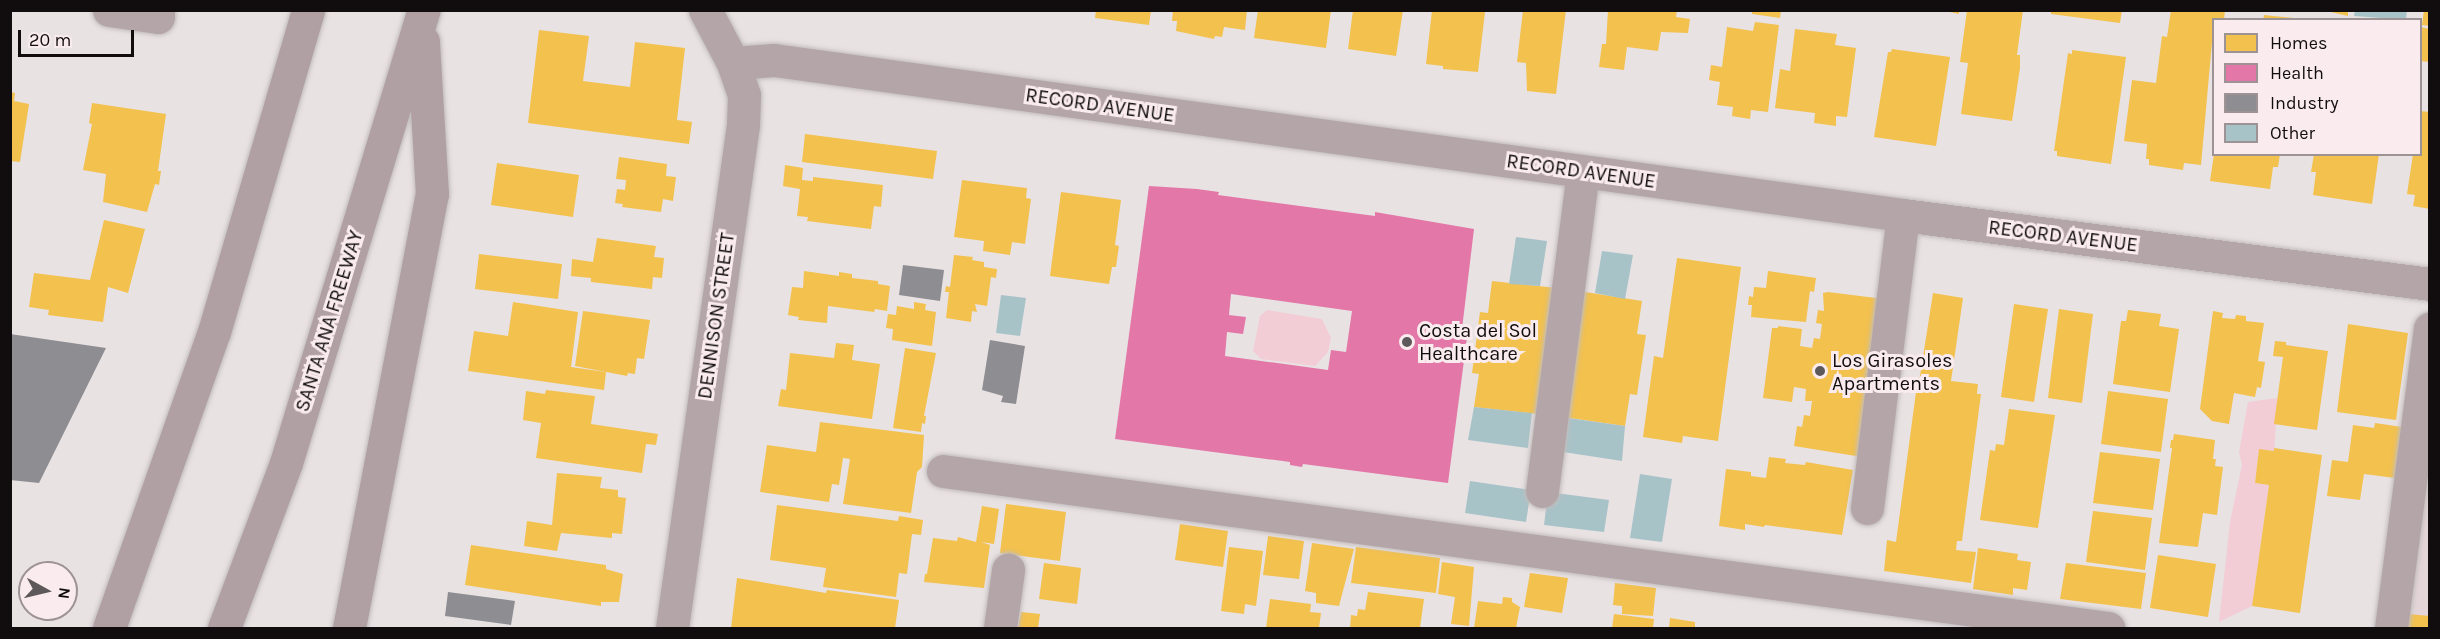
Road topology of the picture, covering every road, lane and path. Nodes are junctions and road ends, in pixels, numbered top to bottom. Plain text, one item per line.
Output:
1 (109, 10) edge
2 (308, 10) edge
3 (705, 10) edge
4 (158, 14) edge
5 (422, 16) edge
6 (733, 63) junction
7 (1583, 172) junction
8 (1903, 215) junction
9 (2430, 284) edge
10 (2430, 329) edge
11 (943, 471) dead end
12 (1542, 491) dead end
13 (1867, 508) dead end
14 (1008, 570) dead end
15 (109, 628) edge
16 (224, 628) edge
17 (349, 628) edge
18 (672, 628) edge
19 (1000, 628) edge
20 (2108, 628) edge
21 (2391, 628) edge

1 - 4 street
2 - 15 highway
3 - 6 street, DENNISON STREET
5 - 16 highway, SANTA ANA FREEWAY
5 - 17 highway
6 - 7 street, RECORD AVENUE
6 - 18 street, DENNISON STREET
7 - 8 street, RECORD AVENUE
7 - 12 street
8 - 9 street, RECORD AVENUE
8 - 13 street
10 - 21 street
11 - 20 street
14 - 19 street

